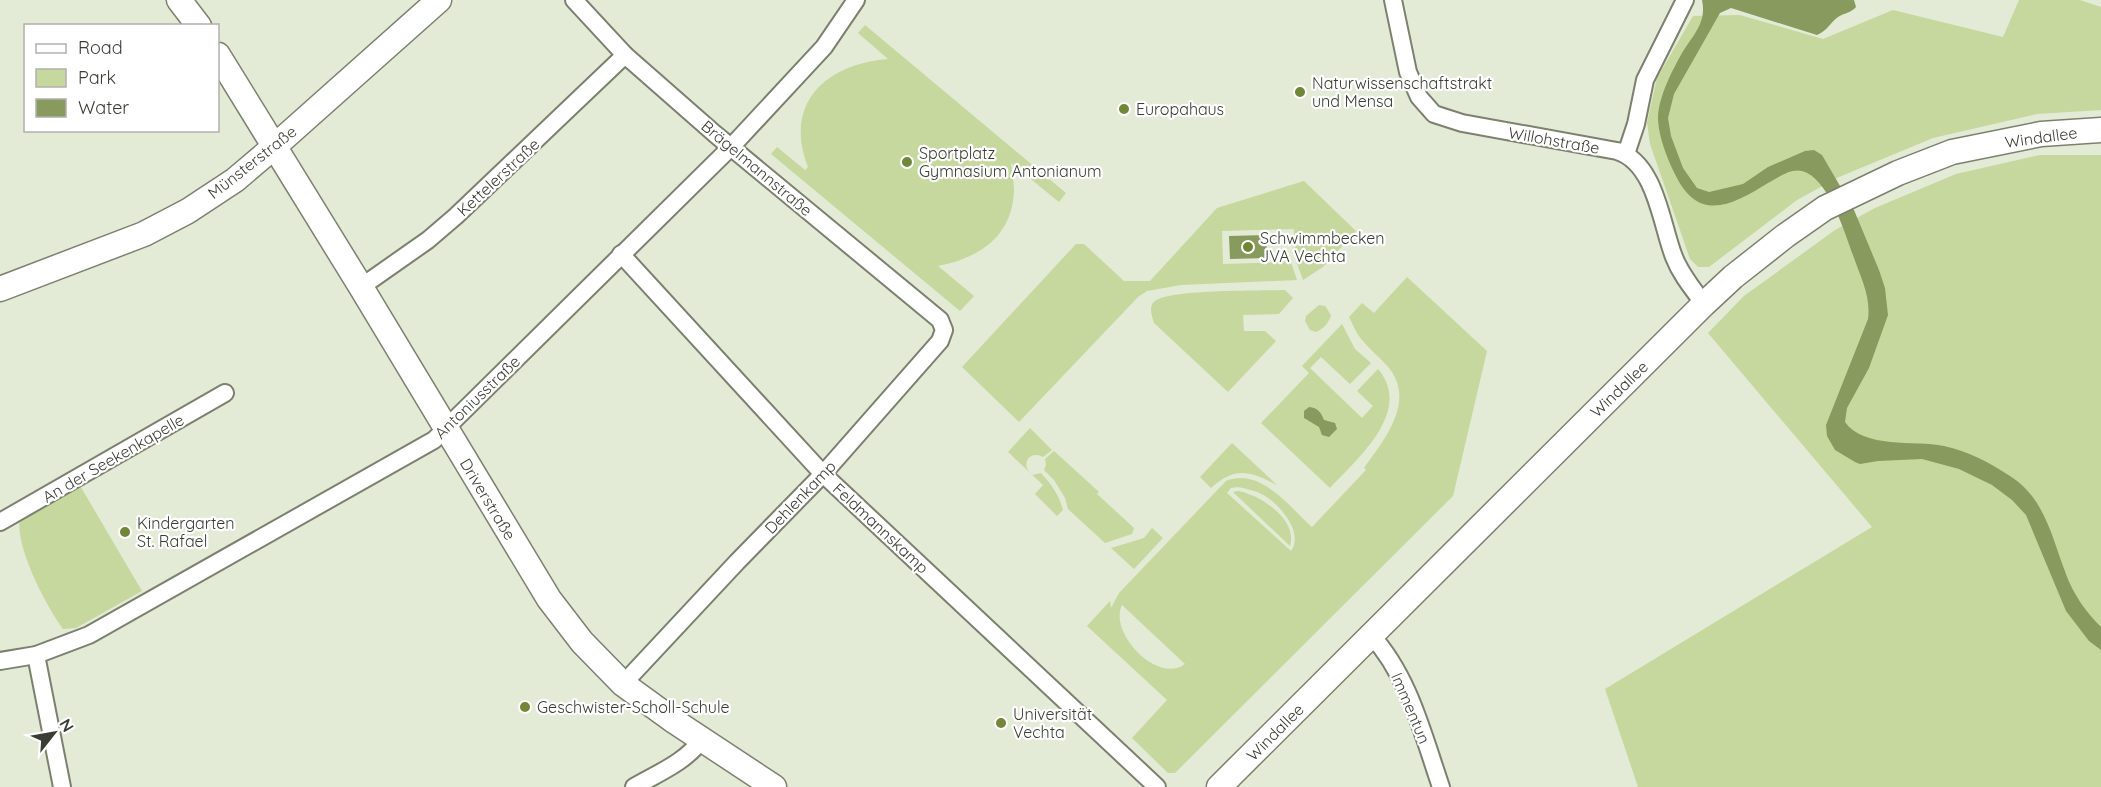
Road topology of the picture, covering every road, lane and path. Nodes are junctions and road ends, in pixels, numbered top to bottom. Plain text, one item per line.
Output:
1 (179, 0) edge
2 (439, 0) edge
3 (574, 0) edge
4 (856, 0) edge
5 (1393, 0) edge
6 (1685, 0) edge
7 (197, 24) edge
8 (625, 55) junction
9 (219, 57) edge
10 (2101, 130) edge
11 (275, 146) junction
12 (732, 147) junction
13 (1626, 154) junction
14 (621, 254) junction
15 (361, 287) junction
16 (0, 289) edge
17 (1704, 304) junction
18 (944, 330) joint
19 (225, 393) dead end
20 (446, 429) junction
21 (823, 474) junction
22 (0, 522) edge
23 (1371, 635) junction
24 (36, 655) junction
25 (0, 661) edge
26 (623, 684) junction
27 (702, 739) junction
28 (62, 787) edge
29 (634, 787) edge
30 (774, 787) edge
31 (1157, 787) edge
32 (1220, 787) edge
33 (1441, 787) edge

1 - 7 main road
2 - 11 main road, Münsterstraße
3 - 8 street, Brägelmannstraße
4 - 12 street, Antoniusstraße
5 - 13 street, Willohstraße
6 - 13 street
8 - 12 street, Brägelmannstraße
8 - 15 street, Kettelerstraße
9 - 11 main road, Driverstraße
10 - 17 main road, Windallee
11 - 15 main road, Driverstraße
11 - 16 main road, Münsterstraße
12 - 14 street, Antoniusstraße
12 - 18 street, Brägelmannstraße
13 - 17 street
14 - 20 street, Antoniusstraße
14 - 21 street, Feldmannskamp
15 - 20 main road, Driverstraße
17 - 23 main road, Windallee
18 - 21 street, Dehlenkamp
19 - 22 street, An der Seekenkapelle
20 - 24 street, Antoniusstraße
20 - 26 main road, Driverstraße
21 - 26 street, Dehlenkamp
21 - 31 street, Feldmannskamp
23 - 32 main road, Windallee
23 - 33 street, Immentun
24 - 25 street, Antoniusstraße
24 - 28 street
26 - 27 main road, Driverstraße
27 - 29 street
27 - 30 main road, Driverstraße

